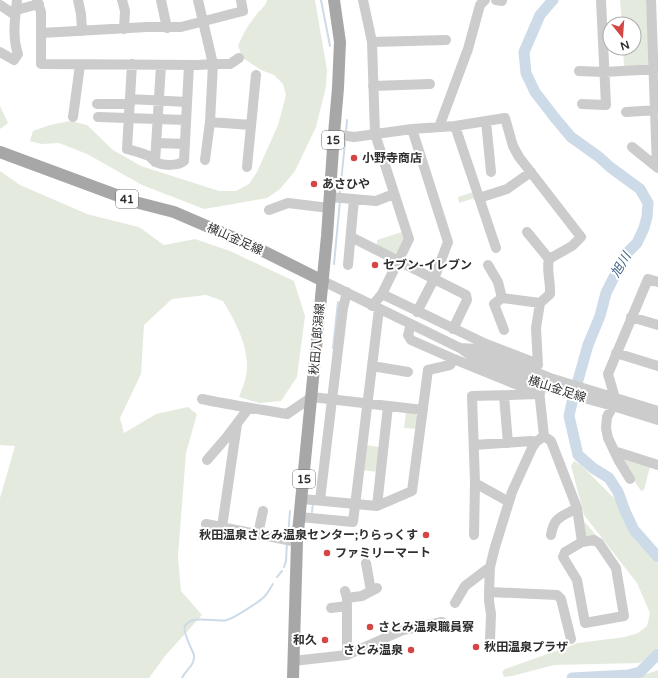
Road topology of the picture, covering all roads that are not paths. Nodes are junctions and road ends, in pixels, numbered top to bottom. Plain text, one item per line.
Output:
1 (78, 0) edge
2 (122, 0) edge
3 (161, 0) edge
4 (198, 0) edge
5 (240, 0) edge
6 (334, 0) edge
7 (364, 0) edge
8 (601, 0) edge
9 (650, 0) edge
10 (38, 2) edge
11 (479, 2) edge
12 (0, 5) edge
13 (16, 8) edge
14 (204, 22) junction
15 (167, 28) junction
16 (124, 29) junction
17 (655, 29) edge
18 (82, 31) junction
19 (41, 33) junction
20 (446, 40) dead end
21 (372, 42) junction
22 (0, 52) edge
23 (239, 58) dead end
24 (132, 64) junction
25 (213, 64) junction
26 (80, 65) junction
27 (161, 65) junction
28 (189, 65) junction
29 (655, 69) edge
30 (578, 71) dead end
31 (604, 72) junction
32 (256, 74) dead end
33 (430, 84) dead end
34 (373, 86) junction
35 (158, 101) junction
36 (130, 102) junction
37 (187, 102) junction
38 (97, 104) dead end
39 (582, 104) dead end
40 (657, 110) edge
41 (626, 112) dead end
42 (72, 117) dead end
43 (98, 117) dead end
44 (129, 118) junction
45 (158, 119) junction
46 (186, 120) junction
47 (486, 121) junction
48 (210, 122) junction
49 (251, 125) junction
50 (455, 126) junction
51 (439, 127) junction
52 (412, 129) junction
53 (334, 134) junction
54 (375, 134) junction
55 (156, 143) junction
56 (185, 144) junction
57 (632, 147) dead end
58 (657, 149) edge
59 (0, 152) edge
60 (205, 160) dead end
61 (155, 162) junction
62 (247, 167) dead end
63 (658, 167) edge
64 (491, 172) dead end
65 (531, 172) junction
66 (394, 194) junction
67 (479, 198) junction
68 (354, 199) junction
69 (330, 202) junction
70 (269, 210) dead end
71 (527, 232) dead end
72 (351, 237) junction
73 (496, 248) dead end
74 (549, 259) junction
75 (399, 261) junction
76 (348, 265) dead end
77 (488, 265) dead end
78 (434, 279) junction
79 (323, 281) junction
80 (658, 282) edge
81 (347, 292) junction
82 (382, 294) junction
83 (502, 298) junction
84 (540, 303) junction
85 (376, 307) junction
86 (417, 312) junction
87 (631, 317) junction
88 (411, 324) junction
89 (658, 325) edge
90 (453, 329) junction
91 (504, 330) dead end
92 (460, 348) junction
93 (616, 353) junction
94 (454, 359) junction
95 (372, 366) junction
96 (658, 366) edge
97 (408, 372) dead end
98 (542, 391) junction
99 (504, 396) junction
100 (312, 397) junction
101 (202, 399) dead end
102 (332, 399) junction
103 (614, 402) junction
104 (367, 403) junction
105 (388, 406) junction
106 (248, 409) junction
107 (423, 410) junction
108 (658, 411) edge
109 (658, 420) edge
110 (237, 424) junction
111 (540, 439) junction
112 (508, 443) junction
113 (474, 446) junction
114 (614, 451) junction
115 (207, 460) dead end
116 (658, 465) edge
117 (630, 479) dead end
118 (475, 482) junction
119 (302, 499) junction
120 (320, 500) junction
121 (509, 502) junction
122 (356, 505) junction
123 (377, 506) junction
124 (577, 508) junction
125 (263, 511) dead end
126 (300, 517) junction
127 (206, 524) dead end
128 (222, 527) junction
129 (258, 534) junction
130 (474, 535) dead end
131 (551, 535) dead end
132 (291, 541) junction
133 (582, 542) junction
134 (366, 563) dead end
135 (490, 567) junction
136 (489, 592) junction
137 (346, 598) junction
138 (455, 603) dead end
139 (331, 608) dead end
140 (442, 622) dead end
141 (571, 639) dead end
142 (490, 641) dead end
143 (347, 655) junction
144 (293, 661) junction
145 (293, 678) edge

1 - 18 street
2 - 16 street
3 - 15 street
4 - 14 street
5 - 14 street
6 - 53 main road, 秋田八郎潟線 / 15
7 - 21 street
8 - 31 street
9 - 17 street
10 - 13 street
10 - 19 street
11 - 51 street
12 - 13 street
13 - 22 street
14 - 15 street
14 - 25 street
15 - 16 street
16 - 18 street
17 - 29 street
18 - 19 street
19 - 26 street
20 - 21 street
21 - 34 street
23 - 25 street
24 - 26 street
24 - 27 street
24 - 36 street
25 - 28 street
25 - 48 street
26 - 42 street
27 - 28 street
27 - 35 street
28 - 37 street
29 - 31 street
29 - 40 street
30 - 31 street
31 - 39 street
32 - 49 street
33 - 34 street
34 - 54 street
35 - 36 street
35 - 37 street
35 - 45 street
36 - 38 street
36 - 44 street
37 - 46 street
40 - 41 street
40 - 58 street
43 - 44 street
44 - 45 street
44 - 61 street
45 - 46 street
45 - 55 street
46 - 56 street
47 - 50 street
47 - 64 street
47 - 65 street
48 - 49 street
48 - 60 street
49 - 62 street
50 - 51 street
50 - 67 street
51 - 52 street
52 - 54 street
52 - 78 street
53 - 54 street
53 - 69 main road, 秋田八郎潟線 / 15
54 - 66 street
55 - 56 street
55 - 61 street
56 - 61 street
57 - 63 street
58 - 63 street
59 - 79 main road, 横山金足線 / 41
65 - 67 street
65 - 74 street
66 - 68 street
66 - 75 street
67 - 73 street
68 - 69 street
68 - 72 street
69 - 70 street
69 - 79 main road, 秋田八郎潟線 / 15
71 - 74 street
72 - 75 street
72 - 76 street
74 - 84 street
75 - 78 street
75 - 82 street
77 - 83 street
78 - 86 street
78 - 90 street
79 - 81 street, 横山金足線
79 - 100 main road, 秋田八郎潟線 / 15
80 - 87 street
81 - 85 street, 横山金足線
81 - 102 street
82 - 85 street
82 - 86 street
83 - 84 street
83 - 91 street
84 - 90 street
85 - 88 street, 横山金足線
85 - 95 street
86 - 90 street
87 - 89 street
87 - 93 street
88 - 92 street, 横山金足線
88 - 94 street
92 - 98 street, 横山金足線
92 - 103 street, 横山金足線
93 - 96 street
93 - 103 street
94 - 98 street
94 - 107 street
95 - 97 street
95 - 104 street
98 - 99 street
98 - 103 street, 横山金足線
98 - 111 street
99 - 112 street
99 - 113 street
100 - 102 street
100 - 106 street
100 - 119 main road, 秋田八郎潟線 / 15
101 - 106 street
102 - 104 street
102 - 120 street
103 - 108 street, 横山金足線
103 - 109 street, 横山金足線
103 - 114 street
104 - 105 street
104 - 122 street
105 - 107 street
105 - 123 street
106 - 110 street
107 - 123 street
110 - 115 street
110 - 128 street
111 - 112 street
111 - 121 street
111 - 124 street
112 - 113 street
113 - 118 street
114 - 116 street
114 - 117 street
118 - 121 street
118 - 130 street
119 - 120 street
119 - 126 main road, 秋田八郎潟線 / 15
120 - 122 street
121 - 135 street
122 - 123 street
122 - 126 street
124 - 131 street
124 - 133 street
125 - 129 street
126 - 132 main road, 秋田八郎潟線 / 15
127 - 128 street
128 - 129 street
129 - 132 street
132 - 144 main road, 秋田八郎潟線 / 15
133 - 133 street
134 - 137 street
135 - 136 street
135 - 138 street
136 - 141 street
136 - 142 street
137 - 139 street
137 - 143 street
140 - 143 street
143 - 144 street
144 - 145 main road, 秋田八郎潟線 / 15

